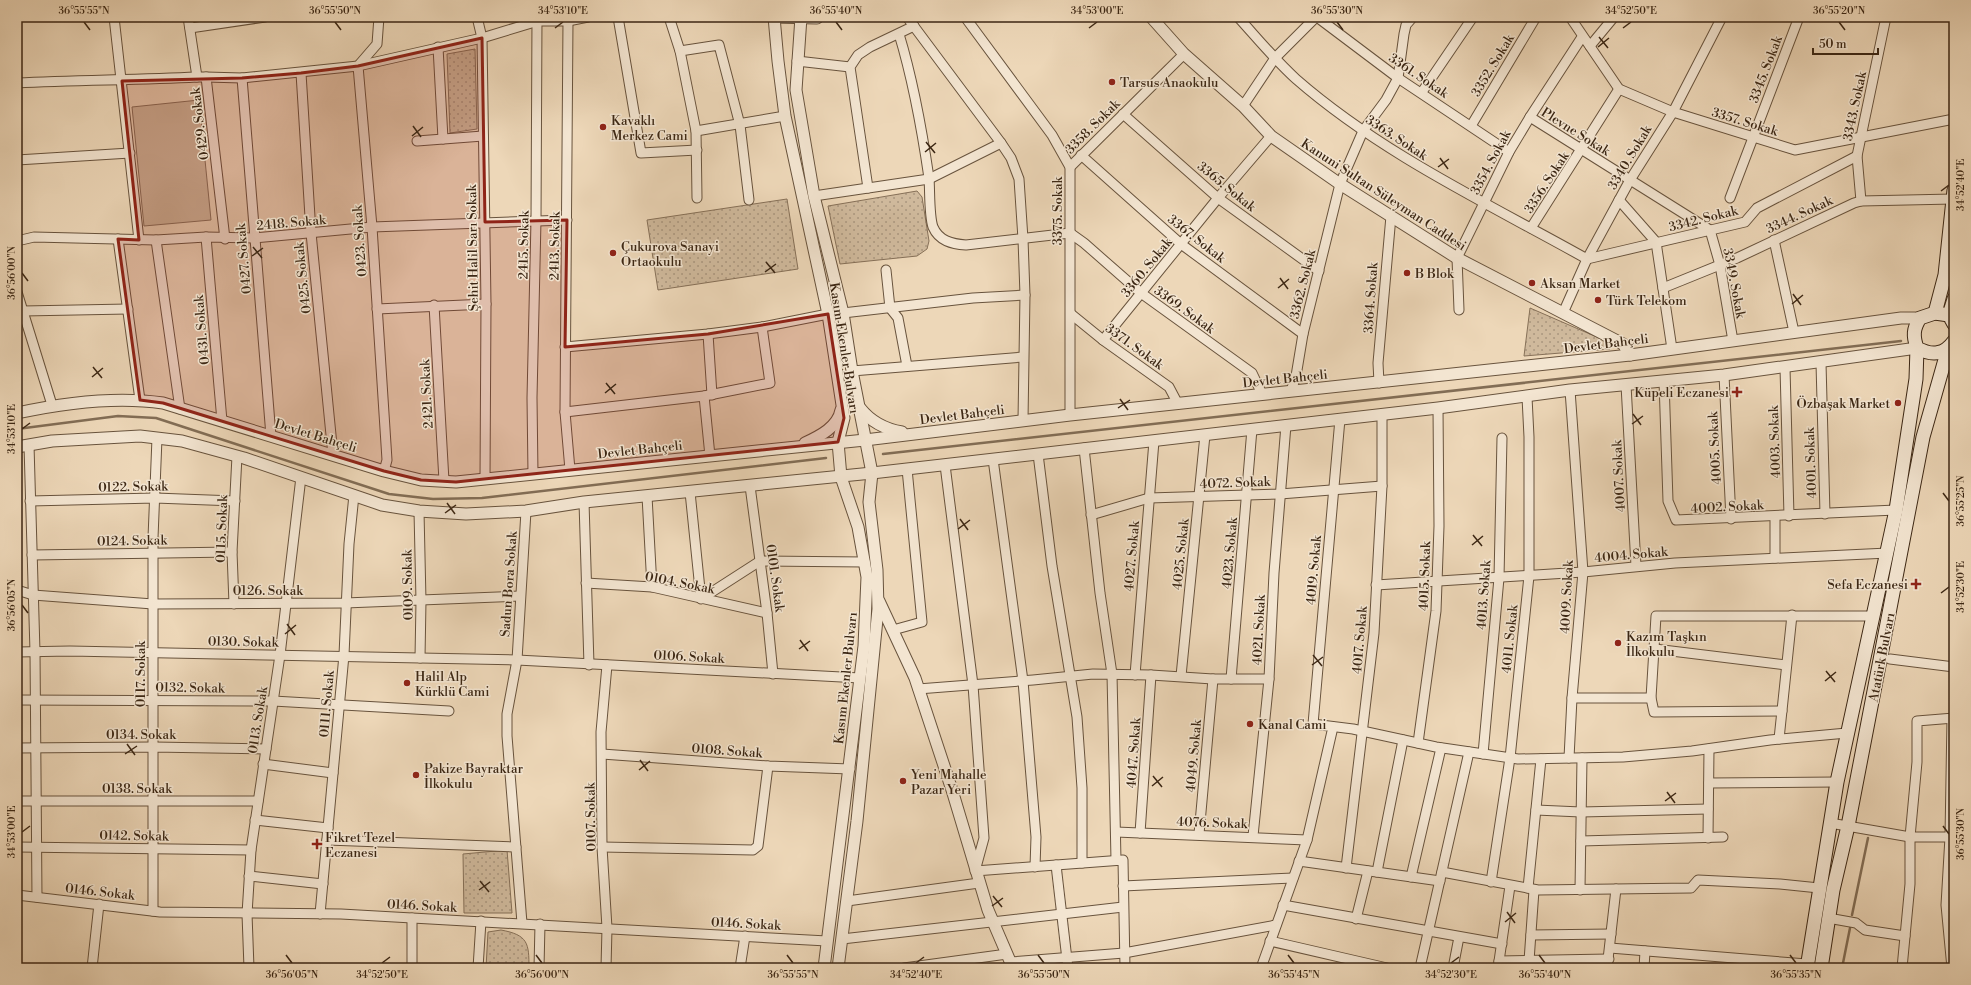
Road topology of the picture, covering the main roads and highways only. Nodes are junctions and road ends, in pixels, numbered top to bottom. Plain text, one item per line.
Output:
1 (1954, 195) edge
2 (1954, 299) edge
3 (1935, 313) junction
4 (1952, 318) edge
5 (1952, 346) edge
6 (1917, 348) junction
7 (1807, 966) edge
8 (1821, 968) edge

1 - 3 main road
2 - 4 main road
3 - 4 main road
3 - 6 main road, Atatürk Bulvarı
5 - 6 main road
5 - 8 main road, Atatürk Bulvarı
6 - 7 main road, Atatürk Bulvarı

